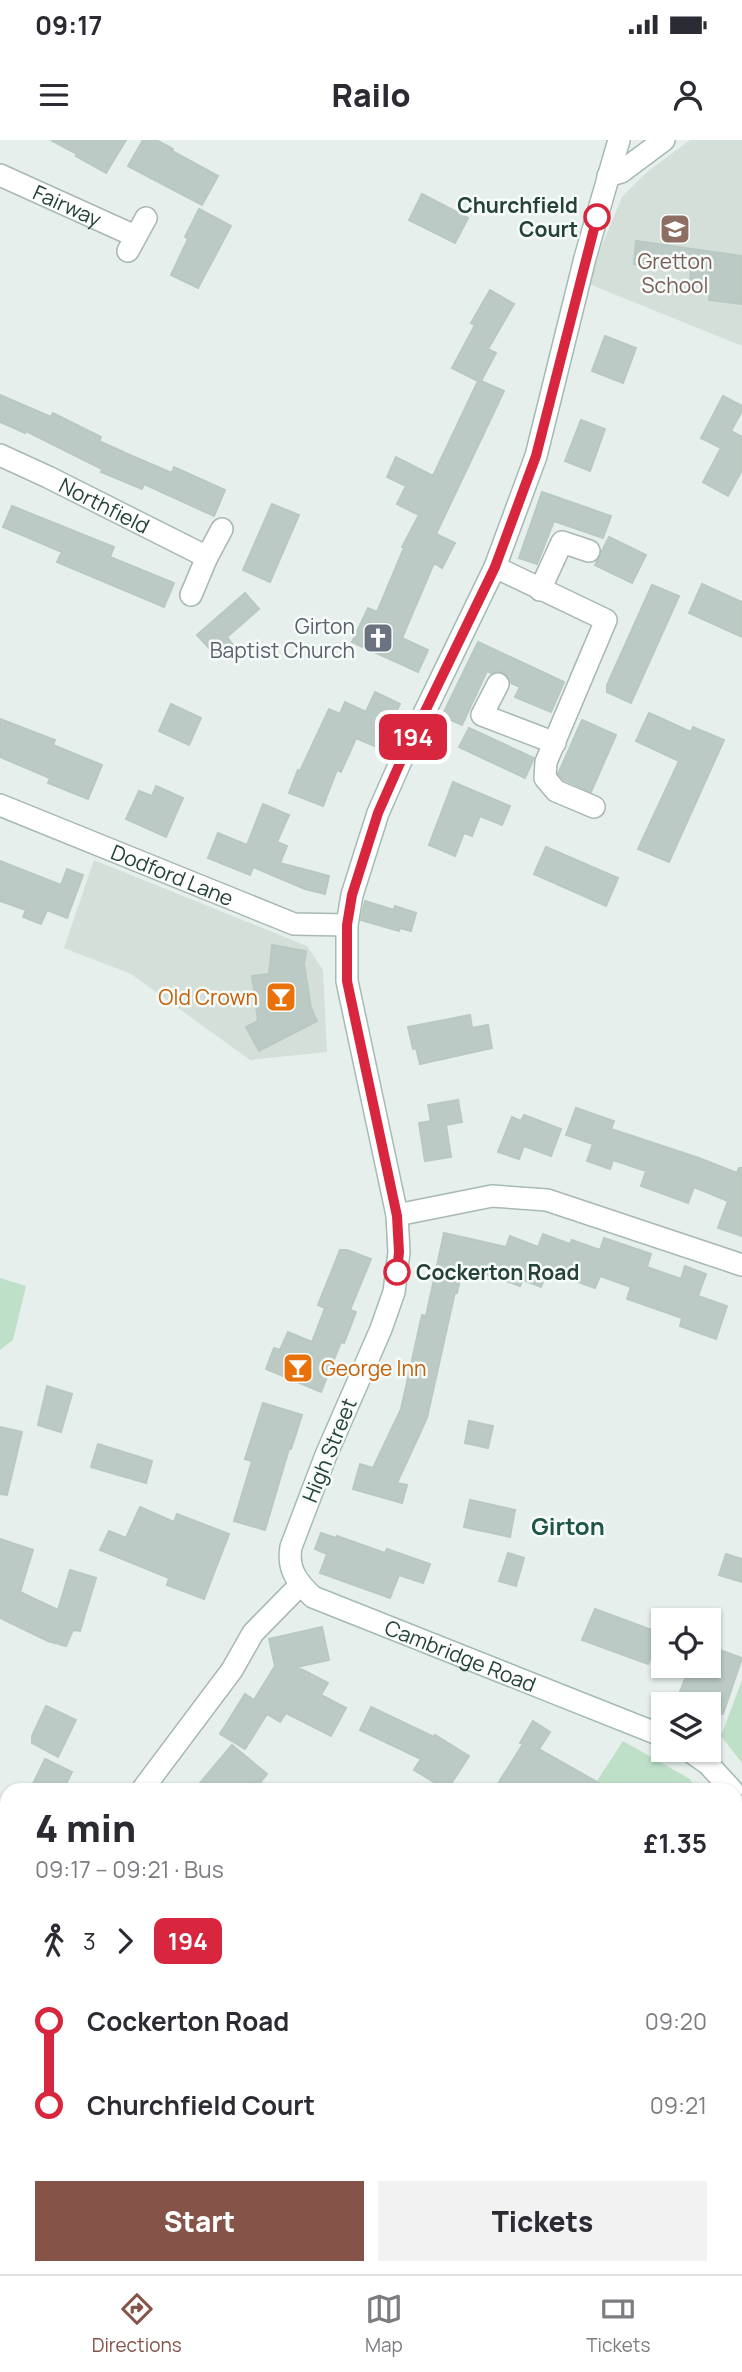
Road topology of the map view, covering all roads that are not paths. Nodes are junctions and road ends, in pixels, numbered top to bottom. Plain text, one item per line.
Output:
1 (664, 140) edge
2 (617, 146) edge
3 (0, 175) edge
4 (608, 176) junction
5 (136, 235) dead end
6 (0, 455) edge
7 (222, 529) dead end
8 (589, 551) dead end
9 (207, 557) junction
10 (495, 567) junction
11 (540, 590) junction
12 (191, 595) dead end
13 (498, 684) dead end
14 (555, 743) junction
15 (0, 805) edge
16 (594, 807) dead end
17 (347, 925) junction
18 (397, 1216) junction
19 (742, 1265) edge
20 (300, 1585) junction
21 (651, 1731) edge
22 (705, 1762) edge
23 (147, 1783) edge
24 (725, 1783) edge

1 - 4 street
2 - 4 street, High Street
3 - 5 street, Fairway
4 - 10 street, High Street
6 - 9 street, Northfield
7 - 9 street
8 - 11 street
9 - 12 street
10 - 11 street
10 - 17 street, High Street
11 - 14 street
13 - 14 street
14 - 16 street
15 - 17 street, Dodford Lane
17 - 18 street, High Street
18 - 19 street
18 - 20 street, High Street
20 - 21 street, Cambridge Road
20 - 23 street
22 - 24 street

